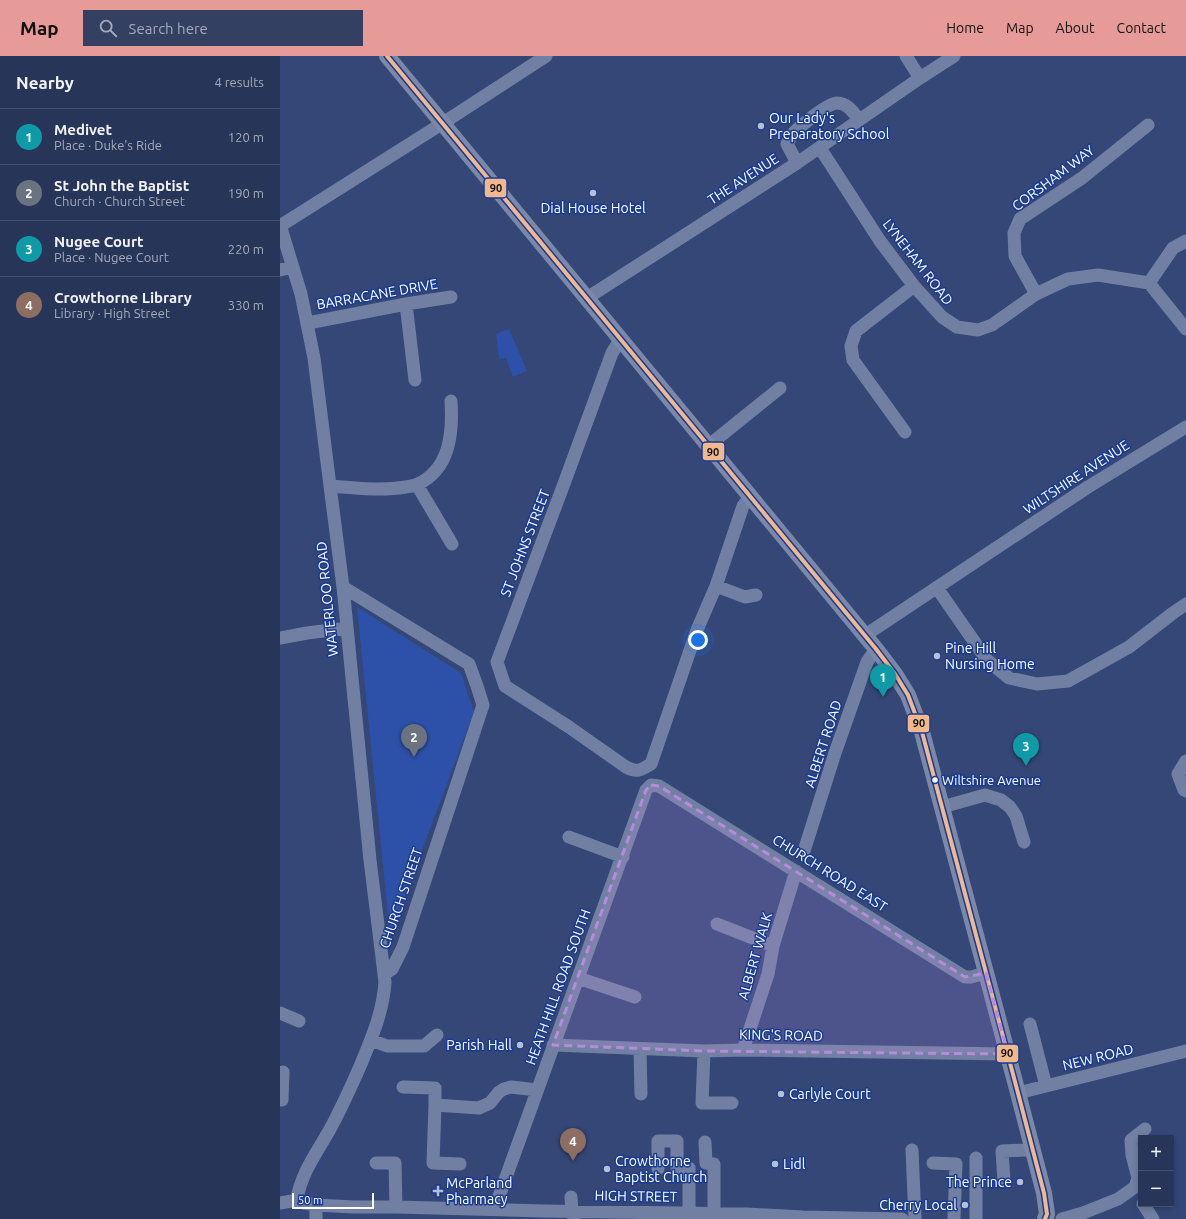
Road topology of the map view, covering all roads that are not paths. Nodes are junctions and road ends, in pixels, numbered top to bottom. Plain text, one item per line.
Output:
1 (387, 56) edge
2 (546, 56) edge
3 (906, 56) edge
4 (954, 56) edge
5 (920, 78) junction
6 (859, 120) junction
7 (443, 123) junction
8 (1148, 125) dead end
9 (820, 148) junction
10 (797, 163) junction
11 (280, 226) edge
12 (1186, 241) edge
13 (293, 267) junction
14 (280, 270) edge
15 (1149, 283) junction
16 (914, 286) junction
17 (1036, 294) junction
18 (451, 297) dead end
19 (587, 298) junction
20 (406, 304) junction
21 (308, 323) junction
22 (1186, 329) edge
23 (620, 340) junction
24 (416, 380) dead end
25 (780, 388) dead end
26 (450, 401) dead end
27 (1186, 427) edge
28 (905, 432) dead end
29 (708, 446) junction
30 (417, 485) junction
31 (330, 486) junction
32 (750, 497) junction
33 (452, 544) dead end
34 (716, 586) junction
35 (343, 587) junction
36 (937, 588) junction
37 (756, 595) dead end
38 (1186, 604) edge
39 (347, 628) junction
40 (864, 636) junction
41 (280, 638) edge
42 (876, 649) junction
43 (1186, 761) edge
44 (659, 786) joint
45 (1186, 791) edge
46 (942, 807) junction
47 (569, 837) dead end
48 (1024, 842) dead end
49 (804, 851) dead end
50 (623, 857) junction
51 (796, 871) junction
52 (717, 924) dead end
53 (773, 946) junction
54 (986, 973) junction
55 (384, 974) junction
56 (578, 978) junction
57 (635, 997) dead end
58 (280, 1013) edge
59 (299, 1021) dead end
60 (1030, 1024) dead end
61 (436, 1035) dead end
62 (371, 1040) junction
63 (553, 1045) junction
64 (640, 1049) junction
65 (743, 1050) junction
66 (704, 1051) junction
67 (1186, 1051) edge
68 (1008, 1054) junction
69 (283, 1072) dead end
70 (1046, 1086) junction
71 (403, 1087) dead end
72 (537, 1090) junction
73 (641, 1094) dead end
74 (1018, 1094) junction
75 (281, 1100) edge
76 (732, 1103) dead end
77 (435, 1105) junction
78 (1145, 1129) dead end
79 (705, 1142) dead end
80 (1032, 1148) junction
81 (912, 1150) dead end
82 (976, 1158) dead end
83 (934, 1162) dead end
84 (376, 1163) dead end
85 (460, 1164) dead end
86 (658, 1168) dead end
87 (1004, 1181) dead end
88 (571, 1197) dead end
89 (297, 1200) junction
90 (280, 1203) edge
91 (316, 1205) junction
92 (396, 1207) junction
93 (1145, 1207) edge
94 (496, 1210) junction
95 (349, 1213) edge
96 (370, 1213) edge
97 (689, 1213) junction
98 (714, 1213) junction
99 (460, 1214) edge
100 (573, 1215) edge
101 (747, 1216) edge
102 (316, 1219) edge
103 (902, 1219) edge
104 (915, 1219) edge
105 (954, 1219) edge
106 (976, 1219) edge
107 (1045, 1219) edge
108 (1062, 1219) edge
109 (1153, 1219) edge

1 - 7 main road
2 - 7 street
3 - 5 street
4 - 5 street, THE AVENUE
5 - 6 street, THE AVENUE
6 - 9 street, THE AVENUE
6 - 10 street
7 - 11 street
7 - 19 main road
8 - 17 street, CORSHAM WAY
9 - 10 street, THE AVENUE
9 - 16 street, LYNEHAM ROAD
10 - 19 street, THE AVENUE
11 - 13 street, WATERLOO ROAD
12 - 15 street
13 - 14 street
13 - 21 street, WATERLOO ROAD
15 - 17 street, LYNEHAM ROAD
15 - 22 street
16 - 17 street, LYNEHAM ROAD
16 - 28 street
18 - 20 street, BARRACANE DRIVE
19 - 23 main road
20 - 21 street, BARRACANE DRIVE
20 - 24 street
21 - 31 street, WATERLOO ROAD
23 - 29 main road
23 - 34 street, ST JOHNS STREET
25 - 29 street
26 - 30 street
27 - 36 street, WILTSHIRE AVENUE
29 - 32 main road
30 - 31 street
30 - 33 street
31 - 35 street, WATERLOO ROAD
32 - 34 street
32 - 40 main road
34 - 37 street
35 - 39 street, WATERLOO ROAD
35 - 55 street, CHURCH STREET
36 - 38 street
36 - 40 street, WILTSHIRE AVENUE
39 - 41 street
39 - 55 street, WATERLOO ROAD
40 - 42 main road
42 - 46 main road
42 - 49 street, ALBERT ROAD
43 - 45 street
44 - 50 street, HEATH HILL ROAD SOUTH
44 - 51 street, CHURCH ROAD EAST
46 - 48 street
46 - 54 main road
47 - 50 street
50 - 56 street, HEATH HILL ROAD SOUTH
51 - 53 street, ALBERT WALK
51 - 54 street, CHURCH ROAD EAST
52 - 53 street
53 - 65 street, ALBERT WALK
54 - 68 main road
55 - 62 street
56 - 57 street
56 - 63 street, HEATH HILL ROAD SOUTH
58 - 59 street
60 - 70 street
61 - 62 street
62 - 89 street
63 - 64 street, KING'S ROAD
63 - 72 street, HEATH HILL ROAD SOUTH
64 - 66 street, KING'S ROAD
64 - 73 street
65 - 66 street, KING'S ROAD
65 - 68 street, KING'S ROAD
66 - 76 street
67 - 70 street, NEW ROAD
68 - 74 main road
69 - 75 street
70 - 74 street, NEW ROAD
71 - 77 street
72 - 77 street
72 - 94 street, HEATH HILL ROAD SOUTH
74 - 80 main road
77 - 85 street
78 - 108 street
79 - 98 street
80 - 87 street
80 - 107 main road
81 - 104 street
82 - 106 street
83 - 105 street
84 - 92 street
86 - 97 street
88 - 100 street
89 - 90 street
89 - 91 street, HIGH STREET
91 - 95 street, HIGH STREET
91 - 102 street
92 - 96 street, HIGH STREET
92 - 99 street, HIGH STREET
93 - 109 street
94 - 99 street, HIGH STREET
94 - 100 street, HIGH STREET
95 - 96 street, HIGH STREET
97 - 98 street, HIGH STREET
97 - 100 street, HIGH STREET
98 - 101 street, HIGH STREET
101 - 103 street, HIGH STREET

